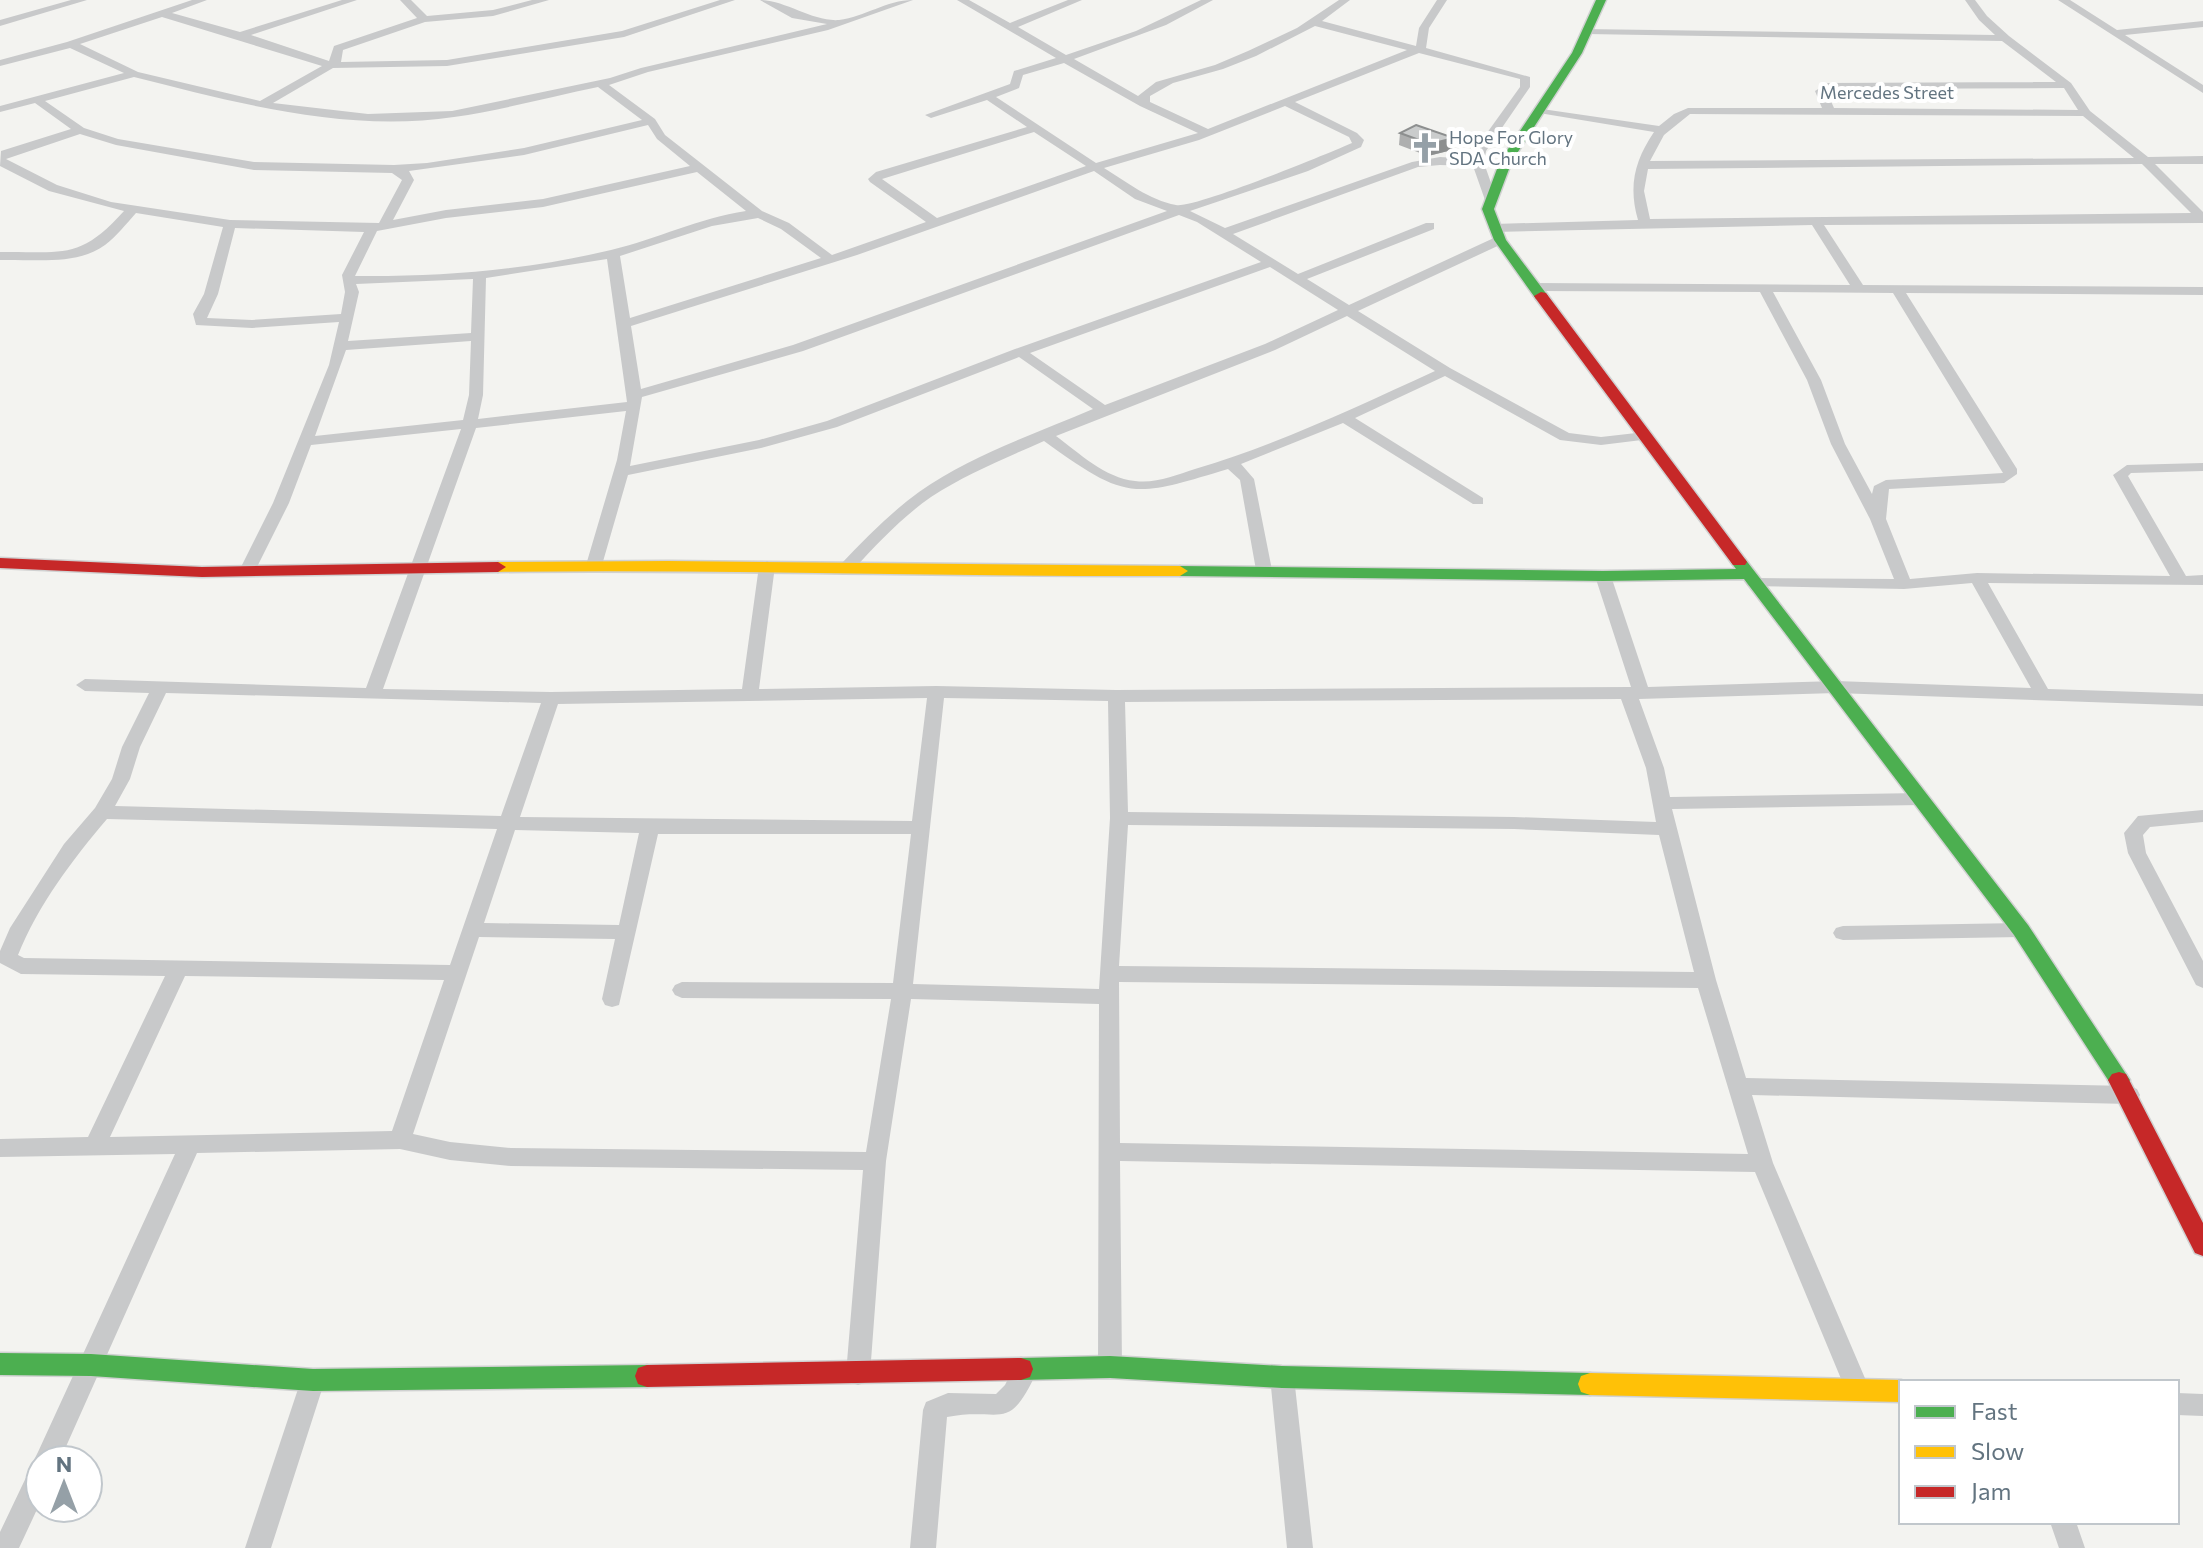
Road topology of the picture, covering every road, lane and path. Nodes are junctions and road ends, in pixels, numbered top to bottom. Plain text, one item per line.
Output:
1 (82, 0) edge
2 (202, 0) edge
3 (352, 0) edge
4 (405, 0) edge
5 (544, 0) edge
6 (730, 0) edge
7 (765, 0) edge
8 (908, 0) edge
9 (962, 0) edge
10 (1077, 0) edge
11 (1208, 0) edge
12 (1345, 0) edge
13 (1442, 0) edge
14 (1601, 0) edge
15 (1970, 0) edge
16 (2063, 0) edge
17 (163, 14) junction
18 (424, 19) junction
19 (837, 21) junction
20 (1312, 22) junction
21 (0, 23) edge
22 (2203, 24) edge
23 (1012, 26) junction
24 (1587, 31) junction
25 (2118, 33) junction
26 (240, 35) junction
27 (2005, 38) junction
28 (71, 44) junction
29 (1421, 48) junction
30 (0, 52) edge
31 (13, 59) junction
32 (1063, 60) junction
33 (0, 63) edge
34 (331, 65) junction
35 (134, 74) junction
36 (2203, 76) edge
37 (2184, 78) junction
38 (600, 84) junction
39 (2067, 85) junction
40 (2203, 90) edge
41 (988, 96) junction
42 (37, 100) junction
43 (1286, 102) junction
44 (1144, 104) junction
45 (261, 105) junction
46 (0, 109) edge
47 (1539, 110) junction
48 (1829, 111) junction
49 (2086, 113) junction
50 (931, 115) dead end
51 (651, 121) junction
52 (1037, 127) junction
53 (80, 130) junction
54 (1662, 130) junction
55 (1207, 133) junction
56 (2203, 160) edge
57 (2145, 161) junction
58 (1478, 163) junction
59 (1643, 165) junction
60 (702, 167) junction
61 (1094, 167) junction
62 (394, 169) junction
63 (1491, 200) junction
64 (133, 209) junction
65 (1180, 212) junction
66 (758, 214) junction
67 (2202, 218) edge
68 (935, 223) junction
69 (1645, 223) junction
70 (1817, 223) junction
71 (230, 224) junction
72 (1430, 226) dead end
73 (378, 227) junction
74 (1224, 233) junction
75 (1497, 234) junction
76 (613, 254) junction
77 (0, 256) edge
78 (830, 259) junction
79 (1272, 262) junction
80 (480, 275) junction
81 (1298, 278) junction
82 (349, 280) junction
83 (1534, 287) junction
84 (1764, 288) junction
85 (1859, 289) junction
86 (1898, 290) junction
87 (2203, 291) edge
88 (1351, 311) junction
89 (348, 317) junction
90 (625, 324) junction
91 (477, 337) junction
92 (341, 346) junction
93 (1020, 352) junction
94 (1445, 371) junction
95 (634, 400) junction
96 (1103, 410) junction
97 (1343, 417) junction
98 (470, 423) junction
99 (1045, 435) junction
100 (1645, 436) junction
101 (303, 442) junction
102 (1232, 464) junction
103 (2203, 467) edge
104 (621, 472) junction
105 (1478, 501) dead end
106 (1878, 519) junction
107 (0, 563) edge
108 (594, 565) junction
109 (767, 566) junction
110 (847, 567) junction
111 (420, 568) junction
112 (1264, 570) junction
113 (247, 571) junction
114 (1603, 576) junction
115 (1977, 578) junction
116 (1751, 579) junction
117 (2203, 580) edge
118 (2181, 581) junction
119 (1904, 584) junction
120 (85, 685) dead end
121 (160, 687) junction
122 (1836, 687) junction
123 (936, 692) junction
124 (1634, 693) junction
125 (372, 694) junction
126 (750, 695) junction
127 (2043, 695) junction
128 (1116, 696) junction
129 (551, 698) junction
130 (2203, 700) edge
131 (1921, 799) junction
132 (1663, 803) junction
133 (102, 812) junction
134 (2203, 816) edge
135 (1119, 818) junction
136 (507, 824) junction
137 (650, 827) junction
138 (919, 828) junction
139 (1667, 829) junction
140 (472, 930) junction
141 (2021, 930) junction
142 (626, 932) junction
143 (1843, 933) dead end
144 (179, 967) junction
145 (458, 973) junction
146 (1109, 974) junction
147 (1706, 980) junction
148 (2203, 980) edge
149 (682, 990) dead end
150 (902, 991) junction
151 (1109, 997) junction
152 (612, 999) dead end
153 (1738, 1086) junction
154 (2129, 1095) junction
155 (400, 1140) junction
156 (189, 1146) junction
157 (0, 1148) edge
158 (94, 1148) junction
159 (1108, 1152) junction
160 (875, 1161) junction
161 (1762, 1163) junction
162 (2203, 1246) edge
163 (0, 1364) edge
164 (91, 1365) junction
165 (1110, 1367) junction
166 (1026, 1369) junction
167 (858, 1374) junction
168 (1282, 1377) junction
169 (313, 1380) junction
170 (1858, 1390) junction
171 (1899, 1391) edge
172 (2179, 1404) edge
173 (2203, 1405) edge
174 (54, 1444) edge
175 (24, 1509) edge
176 (2064, 1524) edge
177 (6, 1548) edge
178 (258, 1548) edge
179 (923, 1548) edge
180 (1300, 1548) edge
181 (2072, 1548) edge

1 - 21 street
2 - 17 street
3 - 26 street
4 - 18 street
5 - 18 street
6 - 34 street
7 - 19 street
8 - 19 street
9 - 23 street
10 - 23 street
11 - 32 street
12 - 20 street
13 - 29 street
14 - 24 street
15 - 27 street
16 - 25 street
17 - 26 street
17 - 28 street
18 - 34 street
19 - 38 street
20 - 29 street
20 - 44 street
22 - 25 street
23 - 32 street
24 - 27 street
24 - 47 street
25 - 37 street
26 - 34 street
27 - 39 street
28 - 31 street
28 - 35 street
29 - 43 street
29 - 58 street
30 - 31 street
31 - 33 street
32 - 41 street
32 - 44 street
34 - 45 street
35 - 42 street
35 - 45 street
36 - 37 street
37 - 40 street
38 - 45 street
38 - 51 street
39 - 48 street
39 - 49 street
41 - 50 street
41 - 52 street
42 - 46 street
42 - 53 street
43 - 55 street
43 - 65 street
44 - 55 street
47 - 54 street
47 - 63 street
48 - 49 street, Mercedes Street
48 - 54 street, Mercedes Street
49 - 57 street
51 - 60 street
51 - 62 street
52 - 61 street
52 - 68 street
53 - 62 street
53 - 64 street
54 - 59 street
55 - 61 street
56 - 57 street
57 - 59 street
57 - 67 street
58 - 63 street
58 - 74 street
59 - 69 street
60 - 66 street
60 - 73 street
61 - 65 street
61 - 68 street
62 - 73 street
63 - 75 street
64 - 71 street
64 - 77 street
65 - 74 street
65 - 95 street
66 - 76 street
66 - 78 street
67 - 70 street
68 - 78 street
69 - 70 street
69 - 75 street
70 - 85 street
71 - 73 street
71 - 89 street
72 - 81 street
73 - 82 street
74 - 79 street
75 - 83 street
75 - 88 street
76 - 80 street
76 - 90 street
78 - 90 street
79 - 81 street
79 - 93 street
80 - 82 street
80 - 91 street
81 - 88 street
82 - 89 street
83 - 84 street
83 - 100 street
84 - 85 street
84 - 106 street
85 - 86 street
86 - 87 street
86 - 106 street
88 - 94 street
88 - 96 street
89 - 92 street
90 - 95 street
91 - 92 street
91 - 98 street
92 - 101 street
93 - 96 street
93 - 104 street
94 - 97 street
94 - 100 street
95 - 98 street
95 - 104 street
96 - 99 street
97 - 102 street
97 - 105 street
98 - 101 street
98 - 111 street
99 - 102 street
99 - 110 street
100 - 116 street
101 - 113 street
102 - 112 street
103 - 118 street
104 - 108 street
106 - 119 street
107 - 113 street
108 - 109 street
108 - 111 street
109 - 110 street
109 - 126 street
110 - 112 street
111 - 113 street
111 - 125 street
112 - 114 street
114 - 116 street
114 - 124 street
115 - 118 street
115 - 119 street
115 - 127 street
116 - 119 street
116 - 122 street
117 - 118 street
120 - 121 street
121 - 125 street
121 - 133 street
122 - 124 street
122 - 127 street
122 - 131 street
123 - 126 street
123 - 128 street
123 - 138 street
124 - 128 street
124 - 132 street
125 - 129 street
126 - 129 street
127 - 130 street
128 - 135 street
129 - 136 street
131 - 132 street
131 - 141 street
132 - 139 street
133 - 136 street
133 - 144 street
134 - 148 street
135 - 139 street
135 - 146 street
136 - 137 street
136 - 140 street
137 - 138 street
137 - 142 street
138 - 150 street
139 - 147 street
140 - 142 street
140 - 145 street
141 - 143 street
141 - 154 street
142 - 152 street
144 - 145 street
144 - 158 street
145 - 155 street
146 - 147 street
146 - 151 street
147 - 153 street
149 - 150 street
150 - 151 street
150 - 160 street
151 - 159 street
153 - 154 street
153 - 161 street
154 - 162 street
155 - 156 street
155 - 160 street
156 - 158 street
156 - 164 street
157 - 158 street
159 - 161 street
159 - 165 street
160 - 167 street
161 - 170 street
163 - 164 street
164 - 169 street
164 - 174 street
165 - 166 street
165 - 168 street
166 - 167 street
166 - 179 street
167 - 169 street
168 - 170 street
168 - 180 street
169 - 178 street
170 - 171 street
172 - 173 street
175 - 177 street
176 - 181 street

